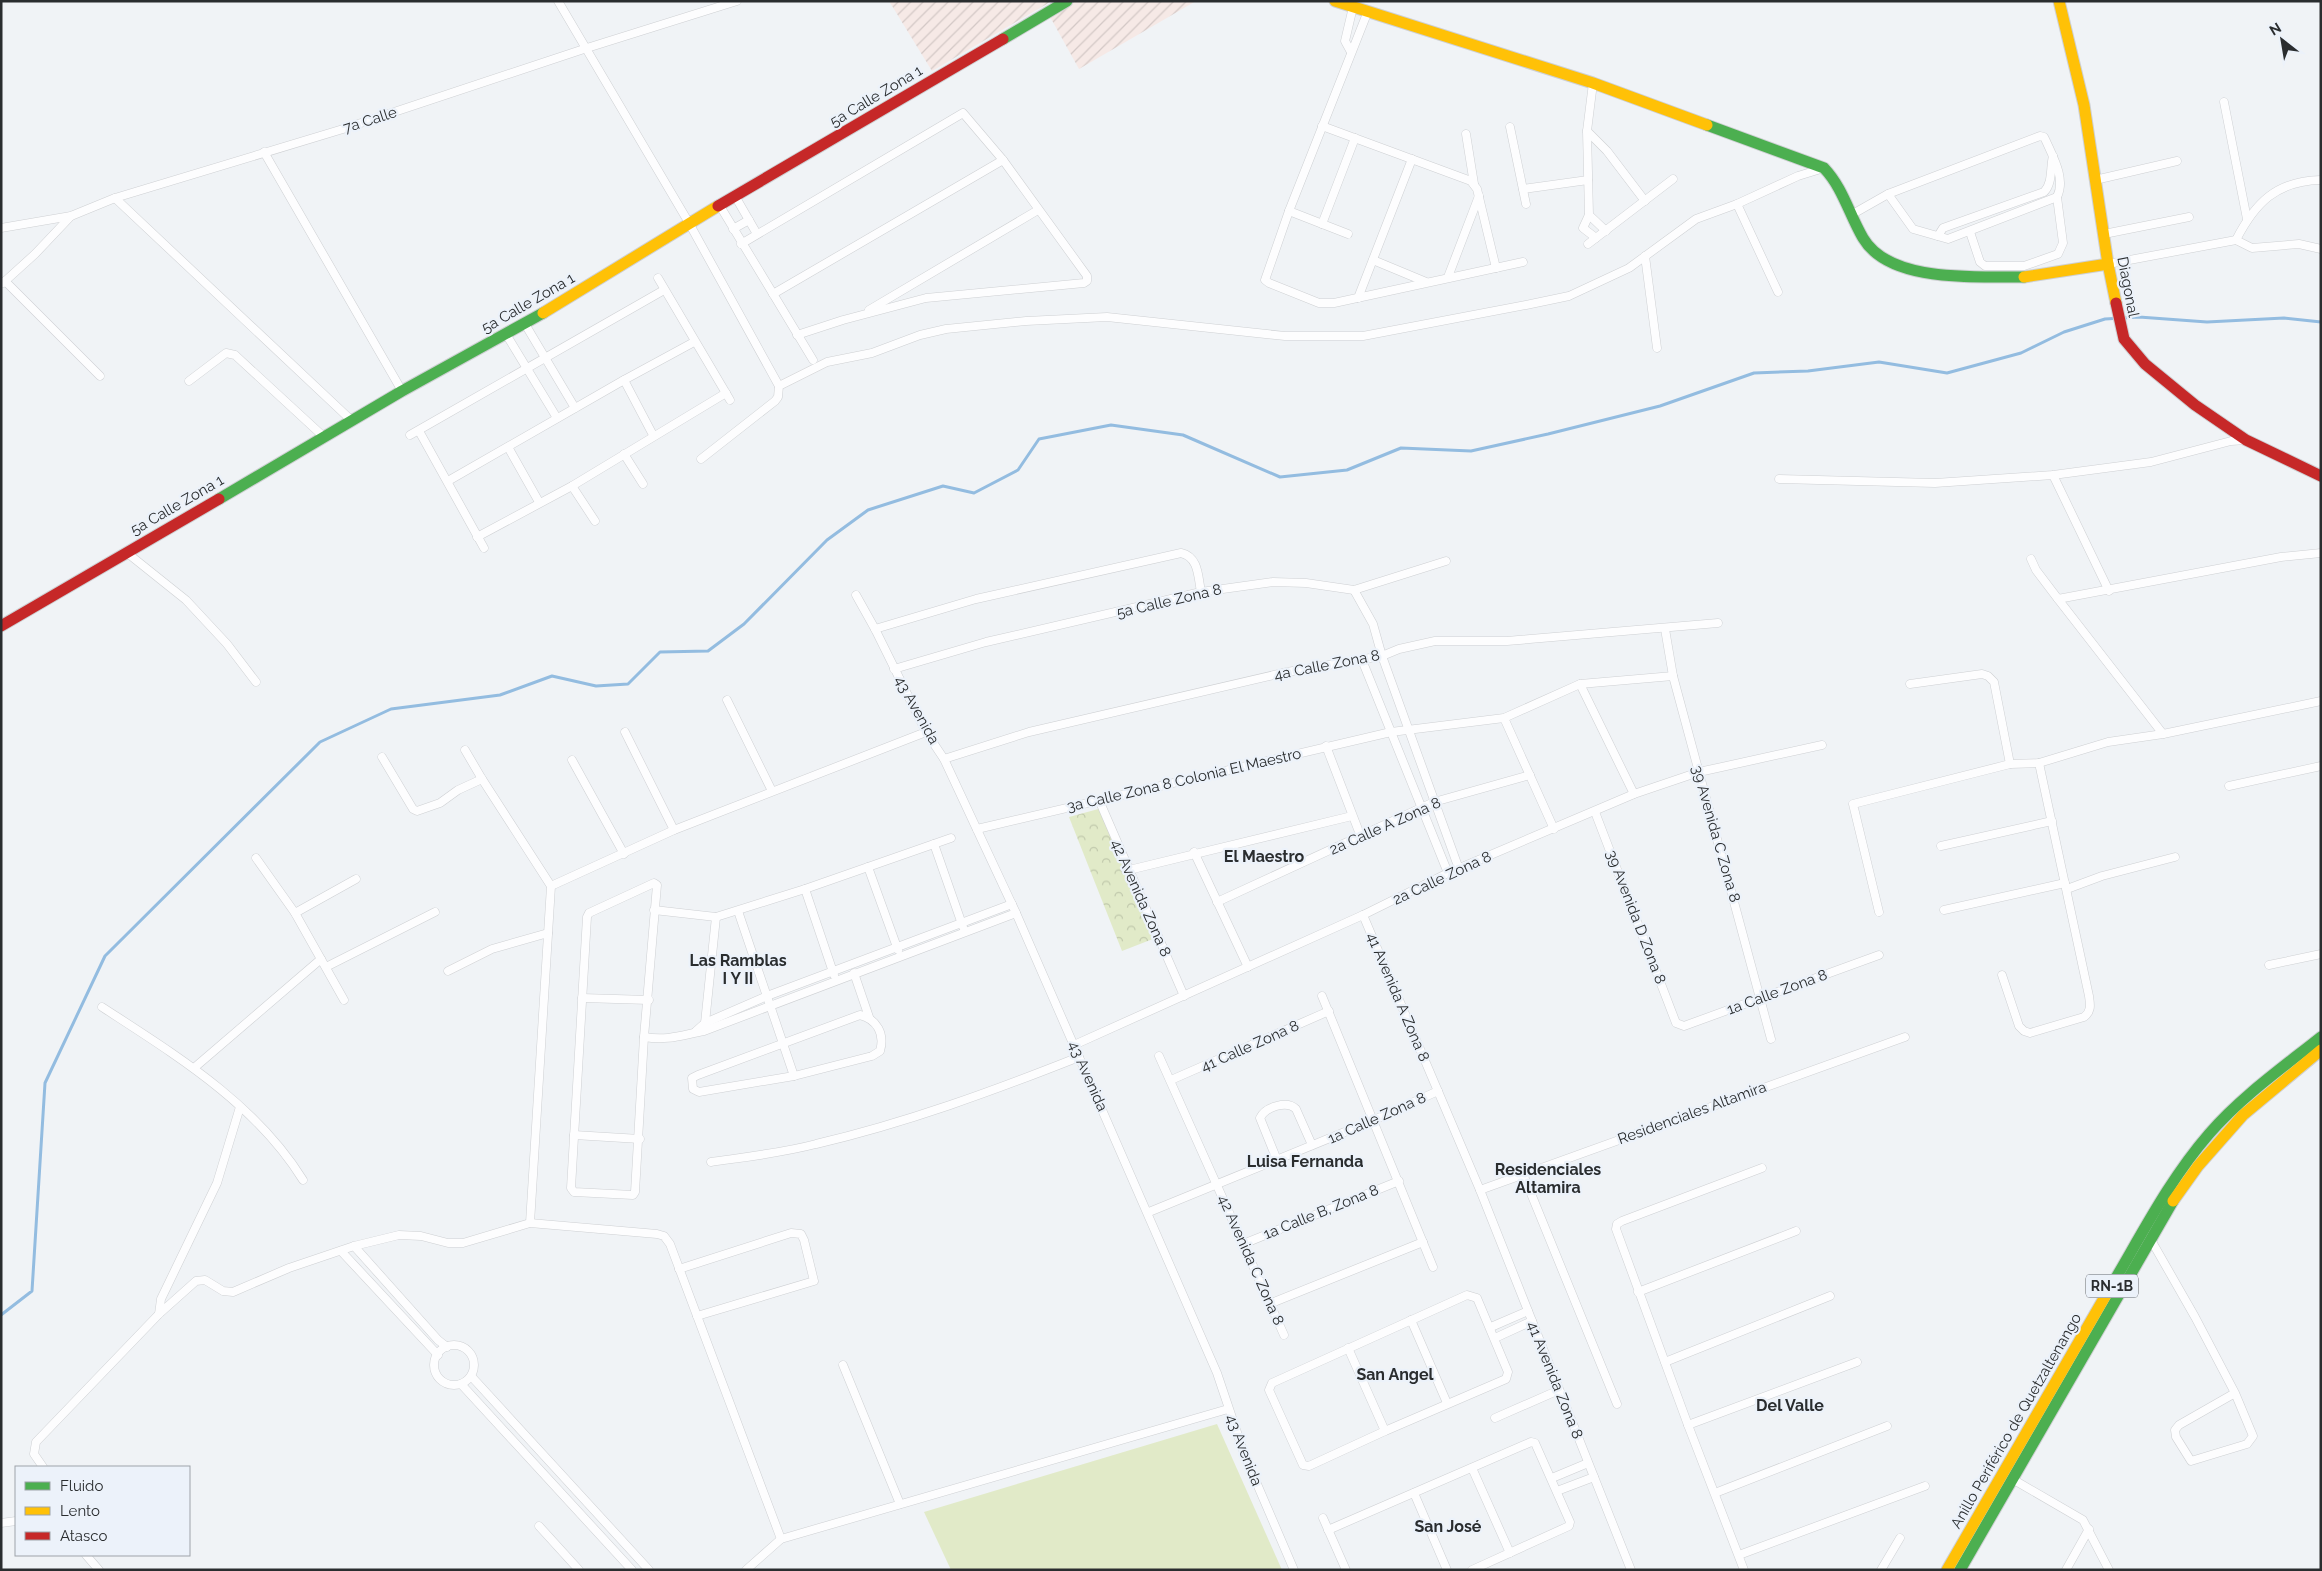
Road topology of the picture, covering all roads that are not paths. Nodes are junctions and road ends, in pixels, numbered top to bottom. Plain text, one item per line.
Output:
1 (558, 1) edge
2 (737, 1) edge
3 (1067, 1) edge
4 (1335, 1) edge
5 (2059, 1) edge
6 (1353, 6) junction
7 (1368, 11) junction
8 (587, 48) junction
9 (1351, 52) junction
10 (1593, 83) junction
11 (2224, 102) dead end
12 (1322, 126) junction
13 (1510, 127) dead end
14 (1587, 130) junction
15 (1466, 134) dead end
16 (1355, 138) junction
17 (264, 152) junction
18 (2053, 156) junction
19 (1412, 159) junction
20 (1003, 160) junction
21 (2177, 161) dead end
22 (1824, 168) junction
23 (1673, 179) dead end
24 (1588, 180) junction
25 (2095, 180) junction
26 (2321, 180) edge
27 (1474, 184) junction
28 (1523, 189) junction
29 (1888, 194) junction
30 (735, 196) junction
31 (1479, 196) junction
32 (2057, 197) junction
33 (115, 198) junction
34 (1645, 201) junction
35 (1526, 204) dead end
36 (1736, 204) junction
37 (720, 206) junction
38 (1038, 210) junction
39 (1289, 211) junction
40 (1589, 214) junction
41 (1851, 215) junction
42 (71, 216) junction
43 (2188, 217) dead end
44 (2247, 219) junction
45 (749, 220) junction
46 (689, 223) junction
47 (1322, 224) junction
48 (1, 228) edge
49 (733, 229) junction
50 (1606, 231) junction
51 (1970, 232) junction
52 (757, 234) junction
53 (1348, 234) dead end
54 (2104, 234) junction
55 (1938, 236) junction
56 (1596, 238) junction
57 (2236, 240) junction
58 (741, 244) junction
59 (1588, 244) dead end
60 (2321, 249) edge
61 (1645, 256) junction
62 (1373, 260) junction
63 (1523, 262) dead end
64 (2108, 264) junction
65 (1496, 268) junction
66 (658, 278) dead end
67 (1448, 278) junction
68 (1426, 282) junction
69 (3, 283) edge
70 (664, 290) junction
71 (1778, 292) dead end
72 (773, 294) junction
73 (1358, 298) junction
74 (861, 315) junction
75 (525, 324) junction
76 (506, 334) junction
77 (797, 335) junction
78 (694, 342) junction
79 (1658, 348) dead end
80 (545, 357) junction
81 (813, 360) dead end
82 (528, 368) junction
83 (100, 376) dead end
84 (624, 380) junction
85 (189, 381) dead end
86 (779, 386) junction
87 (402, 391) junction
88 (575, 408) junction
89 (557, 418) junction
90 (351, 420) junction
91 (419, 430) junction
92 (410, 435) dead end
93 (653, 435) junction
94 (324, 437) junction
95 (2246, 440) junction
96 (508, 447) junction
97 (624, 454) junction
98 (701, 459) dead end
99 (2053, 475) junction
100 (2321, 476) edge
101 (1779, 478) dead end
102 (448, 481) junction
103 (643, 484) dead end
104 (572, 486) junction
105 (539, 502) junction
106 (595, 520) dead end
107 (477, 537) junction
108 (484, 548) dead end
109 (126, 552) junction
110 (2321, 553) edge
111 (2031, 559) dead end
112 (1446, 561) dead end
113 (1354, 590) junction
114 (2109, 591) junction
115 (1201, 592) junction
116 (856, 595) dead end
117 (2058, 600) junction
118 (1718, 623) dead end
119 (1, 626) edge
120 (875, 629) junction
121 (1665, 629) junction
122 (1382, 656) junction
123 (1362, 660) junction
124 (894, 668) junction
125 (1673, 676) junction
126 (256, 682) dead end
127 (1580, 684) junction
128 (1910, 684) dead end
129 (727, 700) dead end
130 (2321, 701) edge
131 (1504, 718) junction
132 (1407, 729) junction
133 (625, 732) dead end
134 (926, 732) junction
135 (1391, 732) junction
136 (2163, 734) junction
137 (1822, 745) dead end
138 (1326, 746) junction
139 (465, 750) dead end
140 (382, 757) dead end
141 (944, 759) junction
142 (572, 760) dead end
143 (2039, 763) junction
144 (2010, 764) junction
145 (2321, 766) edge
146 (1699, 772) junction
147 (1530, 775) junction
148 (482, 779) junction
149 (2229, 786) dead end
150 (772, 790) junction
151 (1634, 794) junction
152 (1099, 800) junction
153 (1434, 802) junction
154 (1420, 808) junction
155 (1595, 812) junction
156 (1352, 816) junction
157 (2052, 820) junction
158 (977, 829) junction
159 (1554, 829) junction
160 (674, 830) junction
161 (952, 838) dead end
162 (1361, 838) junction
163 (934, 844) junction
164 (1941, 846) dead end
165 (1194, 852) junction
166 (624, 854) junction
167 (2175, 857) dead end
168 (256, 858) dead end
169 (868, 867) junction
170 (1459, 869) junction
171 (1129, 870) junction
172 (1448, 873) junction
173 (356, 879) dead end
174 (551, 886) junction
175 (2066, 886) junction
176 (805, 889) junction
177 (1216, 902) junction
178 (1012, 904) junction
179 (654, 910) junction
180 (1944, 910) dead end
181 (738, 911) junction
182 (435, 912) dead end
183 (1016, 912) junction
184 (1879, 912) dead end
185 (295, 913) junction
186 (1363, 915) junction
187 (716, 917) junction
188 (962, 923) junction
189 (965, 932) junction
190 (548, 933) junction
191 (897, 946) junction
192 (2321, 954) edge
193 (900, 955) junction
194 (1879, 955) dead end
195 (321, 959) junction
196 (2269, 965) dead end
197 (326, 967) junction
198 (1248, 967) junction
199 (448, 971) dead end
200 (832, 971) junction
201 (854, 973) junction
202 (2002, 975) dead end
203 (836, 980) junction
204 (767, 996) junction
205 (1184, 996) junction
206 (1322, 996) dead end
207 (582, 998) junction
208 (1762, 998) junction
209 (344, 1000) dead end
210 (648, 1000) junction
211 (770, 1005) junction
212 (102, 1007) dead end
213 (1329, 1011) junction
214 (869, 1017) junction
215 (705, 1023) junction
216 (1676, 1023) joint
217 (696, 1031) junction
218 (644, 1036) junction
219 (2321, 1037) edge
220 (1904, 1038) dead end
221 (1772, 1039) dead end
222 (783, 1044) junction
223 (1074, 1046) junction
224 (2321, 1050) edge
225 (1160, 1056) dead end
226 (1079, 1057) junction
227 (194, 1068) junction
228 (794, 1076) junction
229 (1171, 1080) junction
230 (1438, 1091) junction
231 (240, 1107) junction
232 (1374, 1120) junction
233 (574, 1135) junction
234 (640, 1139) junction
235 (1312, 1145) junction
236 (1277, 1160) junction
237 (711, 1162) dead end
238 (1762, 1168) dead end
239 (1523, 1174) junction
240 (303, 1180) dead end
241 (1399, 1181) junction
242 (1218, 1184) junction
243 (1480, 1190) junction
244 (1149, 1212) junction
245 (530, 1223) junction
246 (1796, 1231) dead end
247 (2151, 1240) junction
248 (1423, 1242) junction
249 (1243, 1244) junction
250 (354, 1246) junction
251 (341, 1251) junction
252 (1433, 1267) dead end
253 (679, 1269) junction
254 (1638, 1292) junction
255 (1830, 1296) dead end
256 (1269, 1304) junction
257 (1528, 1311) junction
258 (158, 1314) junction
259 (697, 1316) junction
260 (1411, 1320) junction
261 (1532, 1321) junction
262 (1491, 1327) junction
263 (1284, 1335) dead end
264 (1495, 1338) junction
265 (447, 1347) junction
266 (1348, 1348) junction
267 (438, 1355) junction
268 (1665, 1362) junction
269 (1857, 1362) dead end
270 (843, 1365) dead end
271 (472, 1376) junction
272 (461, 1384) junction
273 (1559, 1390) junction
274 (2235, 1393) junction
275 (1447, 1404) junction
276 (1616, 1404) dead end
277 (1228, 1409) junction
278 (1495, 1418) dead end
279 (1688, 1425) junction
280 (1887, 1426) dead end
281 (1385, 1431) junction
282 (1588, 1463) junction
283 (42, 1466) edge
284 (1472, 1468) junction
285 (1594, 1477) junction
286 (1552, 1478) junction
287 (2014, 1480) junction
288 (1925, 1486) dead end
289 (1557, 1491) junction
290 (1414, 1493) junction
291 (1715, 1493) junction
292 (900, 1504) junction
293 (1323, 1518) dead end
294 (15, 1521) edge
295 (1, 1523) edge
296 (539, 1526) dead end
297 (2089, 1529) junction
298 (1328, 1530) junction
299 (1900, 1538) dead end
300 (781, 1539) junction
301 (1510, 1553) junction
302 (1739, 1555) junction
303 (87, 1556) edge
304 (99, 1570) edge
305 (580, 1570) edge
306 (632, 1570) edge
307 (649, 1570) edge
308 (746, 1570) edge
309 (1294, 1570) edge
310 (1346, 1570) edge
311 (1446, 1570) edge
312 (1472, 1570) edge
313 (1631, 1570) edge
314 (1744, 1570) edge
315 (1881, 1570) edge
316 (1947, 1570) edge
317 (1960, 1570) edge
318 (2066, 1570) edge
319 (2109, 1570) edge

1 - 8 street
2 - 8 street, 7a Calle
3 - 30 main road, 5a Calle Zona 1
4 - 6 main road
5 - 25 main road, Diagonal
6 - 7 main road
6 - 9 street
7 - 9 street
7 - 10 main road
8 - 17 street, 7a Calle
8 - 46 street
9 - 12 street
10 - 14 street
10 - 22 main road
11 - 44 street
12 - 16 street
12 - 39 street
13 - 28 street
14 - 24 street
14 - 34 street
15 - 27 street
16 - 19 street
16 - 47 street
17 - 33 street, 7a Calle
17 - 87 street
18 - 29 street
18 - 32 street
18 - 55 street
19 - 27 street
19 - 62 street
20 - 38 street
20 - 52 street
20 - 72 street
21 - 25 street
22 - 36 street
22 - 41 main road
23 - 34 street
24 - 28 street
24 - 40 street
25 - 54 main road, Diagonal
26 - 44 street
27 - 31 street
28 - 35 street
29 - 41 street
29 - 55 street
30 - 37 main road, 5a Calle Zona 1
30 - 45 street
31 - 65 street
31 - 67 street
32 - 51 street
32 - 51 street
33 - 42 street, 7a Calle
33 - 90 street
34 - 50 street
36 - 61 street
36 - 71 street
37 - 46 main road, 5a Calle Zona 1
37 - 49 street
38 - 74 street
38 - 74 street
39 - 47 street
39 - 73 street
40 - 50 street
40 - 56 street
41 - 64 main road
42 - 48 street, 7a Calle
42 - 69 street
43 - 54 street
44 - 57 street
45 - 49 street
45 - 52 street
46 - 75 main road, 5a Calle Zona 1
46 - 86 street
47 - 53 street
49 - 58 street
50 - 56 street
51 - 55 street
52 - 58 street
54 - 64 main road, Diagonal
56 - 59 street
57 - 60 street
57 - 64 street
58 - 72 street
61 - 79 street
61 - 86 street
62 - 68 street
62 - 73 street
63 - 65 street
64 - 95 main road, Diagonal
65 - 67 street
66 - 70 street
67 - 68 street
68 - 73 street
69 - 83 street
70 - 78 street
70 - 80 street
72 - 77 street
74 - 77 street
75 - 76 main road, 5a Calle Zona 1
75 - 80 street
76 - 82 street
76 - 87 main road, 5a Calle Zona 1
77 - 81 street
78 - 84 street
78 - 93 street
80 - 82 street
80 - 88 street
82 - 89 street
82 - 91 street
84 - 88 street
84 - 93 street
85 - 94 street
86 - 98 street
87 - 90 main road, 5a Calle Zona 1
88 - 89 street
89 - 96 street
90 - 94 main road, 5a Calle Zona 1
91 - 92 street
91 - 102 street
93 - 97 street
94 - 109 main road, 5a Calle Zona 1
95 - 99 street
95 - 100 main road, Diagonal
96 - 102 street
96 - 105 street
97 - 103 street
97 - 104 street
99 - 101 street
99 - 114 street
102 - 107 street
104 - 105 street
104 - 106 street
105 - 107 street
107 - 108 street
109 - 119 main road, 5a Calle Zona 1
109 - 126 street
110 - 114 street
111 - 117 street
112 - 113 street, 5a Calle Zona 8
113 - 115 street, 5a Calle Zona 8
113 - 122 street
114 - 117 street
115 - 120 street
115 - 124 street, 5a Calle Zona 8
116 - 120 street, 43 Avenida
117 - 136 street
118 - 121 street, 4a Calle Zona 8
120 - 124 street, 43 Avenida
121 - 122 street, 4a Calle Zona 8
121 - 125 street, 39 Avenida C Zona 8
122 - 123 street, 4a Calle Zona 8
122 - 132 street
123 - 135 street
123 - 141 street, 4a Calle Zona 8
124 - 134 street, 43 Avenida
125 - 127 street, 3a Calle Zona 8 Colonia El Maestro
125 - 146 street, 39 Avenida C Zona 8
127 - 131 street, 3a Calle Zona 8 Colonia El Maestro
127 - 151 street
128 - 144 street
129 - 150 street
130 - 136 street
131 - 132 street, 3a Calle Zona 8 Colonia El Maestro
131 - 147 street
132 - 135 street, 3a Calle Zona 8 Colonia El Maestro
132 - 153 street
133 - 160 street
134 - 141 street, 43 Avenida
134 - 150 street
135 - 138 street, 3a Calle Zona 8 Colonia El Maestro
135 - 154 street
136 - 143 street
137 - 146 street, 2a Calle Zona 8
138 - 152 street, 3a Calle Zona 8 Colonia El Maestro
138 - 156 street
139 - 148 street
140 - 148 street
141 - 158 street, 43 Avenida
142 - 166 street
143 - 144 street
143 - 157 street
144 - 184 street
145 - 149 street
146 - 151 street, 2a Calle Zona 8
146 - 208 street, 39 Avenida C Zona 8
147 - 153 street, 2a Calle A Zona 8
147 - 159 street
148 - 174 street
150 - 160 street
151 - 155 street, 2a Calle Zona 8
152 - 158 street, 3a Calle Zona 8 Colonia El Maestro
152 - 171 street, 42 Avenida Zona 8
153 - 154 street, 2a Calle A Zona 8
153 - 170 street
154 - 162 street, 2a Calle A Zona 8
154 - 172 street
155 - 159 street, 2a Calle Zona 8
155 - 216 street, 39 Avenida D Zona 8
156 - 162 street
156 - 165 street
157 - 164 street
157 - 175 street
158 - 178 street, 43 Avenida
159 - 170 street, 2a Calle Zona 8
160 - 166 street
161 - 163 street
162 - 177 street, 2a Calle A Zona 8
163 - 169 street
163 - 188 street
165 - 171 street
165 - 177 street
166 - 174 street
167 - 175 street
168 - 185 street
169 - 176 street
169 - 191 street
170 - 172 street, 2a Calle Zona 8
171 - 205 street, 42 Avenida Zona 8
172 - 186 street, 2a Calle Zona 8
173 - 185 street
174 - 190 street
175 - 180 street
175 - 202 street
176 - 181 street
176 - 200 street
177 - 198 street
178 - 183 street, 43 Avenida
178 - 188 street
179 - 187 street
179 - 207 street
179 - 210 street
181 - 187 street
181 - 204 street
182 - 197 street
183 - 189 street
183 - 223 street, 43 Avenida
185 - 195 street
186 - 198 street, 2a Calle Zona 8
186 - 230 street, 41 Avenida A Zona 8
187 - 215 street
188 - 189 street
188 - 191 street
189 - 193 street
190 - 199 street
190 - 245 street
191 - 193 street
191 - 200 street
192 - 196 street
193 - 201 street
194 - 208 street, 1a Calle Zona 8
195 - 197 street
195 - 227 street
197 - 209 street
198 - 205 street, 2a Calle Zona 8
200 - 203 street
200 - 204 street
201 - 203 street
201 - 214 street
203 - 211 street
204 - 211 street
204 - 215 street
205 - 223 street, 2a Calle Zona 8
206 - 213 street
207 - 210 street
207 - 233 street
208 - 216 street, 1a Calle Zona 8
208 - 221 street, 39 Avenida C Zona 8
210 - 218 street
211 - 217 street
211 - 222 street
212 - 227 street
213 - 229 street, 41 Calle Zona 8
213 - 232 street
214 - 222 street
214 - 228 street
215 - 217 street
217 - 218 street
218 - 234 street
219 - 316 main road, Anillo Periférico de Quetzaltenango / RN-1B
220 - 239 street, Residenciales Altamira
222 - 228 street
222 - 228 street
223 - 226 street, 43 Avenida
224 - 247 main road, Anillo Periférico de Quetzaltenango / RN-1B
225 - 229 street, 42 Avenida C Zona 8
226 - 237 street
226 - 244 street, 43 Avenida
227 - 231 street
229 - 242 street, 42 Avenida C Zona 8
230 - 232 street, 1a Calle Zona 8
230 - 243 street, 41 Avenida A Zona 8
231 - 240 street
231 - 258 street
232 - 235 street, 1a Calle Zona 8
232 - 241 street
233 - 234 street
233 - 234 street
235 - 236 street, 1a Calle Zona 8
235 - 236 street
236 - 242 street, 1a Calle Zona 8
238 - 254 street
239 - 243 street, Residenciales Altamira
239 - 276 street
241 - 248 street
241 - 249 street, 1a Calle B, Zona 8
242 - 244 street, 1a Calle Zona 8
242 - 249 street, 42 Avenida C Zona 8
243 - 257 street, 41 Avenida Zona 8
244 - 277 street, 43 Avenida
245 - 250 street
245 - 253 street
246 - 254 street
247 - 274 street
247 - 287 main road, Anillo Periférico de Quetzaltenango / RN-1B
248 - 252 street
248 - 256 street
249 - 256 street, 42 Avenida C Zona 8
250 - 251 street
250 - 265 street
251 - 258 street
251 - 267 street
253 - 259 street
253 - 259 street
254 - 268 street
255 - 268 street
256 - 263 street, 42 Avenida C Zona 8
257 - 261 street, 41 Avenida Zona 8
257 - 262 street
258 - 283 street
259 - 300 street
260 - 262 street
260 - 266 street
260 - 275 street
261 - 264 street
261 - 273 street, 41 Avenida Zona 8
262 - 264 street
264 - 275 street
265 - 267 street
265 - 271 street
266 - 281 street
266 - 281 street
267 - 272 street
268 - 279 street
269 - 279 street
270 - 292 street
271 - 272 street
271 - 307 street
272 - 306 street
273 - 278 street
273 - 282 street, 41 Avenida Zona 8
274 - 274 street
275 - 281 street
277 - 292 street
277 - 309 street, 43 Avenida
279 - 291 street
280 - 291 street
282 - 285 street, 41 Avenida Zona 8
282 - 286 street
284 - 286 street
284 - 290 street
284 - 301 street
285 - 289 street
285 - 313 street, 41 Avenida Zona 8
286 - 289 street
287 - 297 street
287 - 317 main road, Anillo Periférico de Quetzaltenango / RN-1B
288 - 302 street
289 - 301 street
290 - 298 street
290 - 311 street
291 - 302 street
292 - 300 street
293 - 298 street
294 - 295 street
296 - 305 street
297 - 318 street
297 - 319 street
298 - 310 street
299 - 315 street
300 - 308 street
301 - 312 street
302 - 314 street
303 - 304 street

